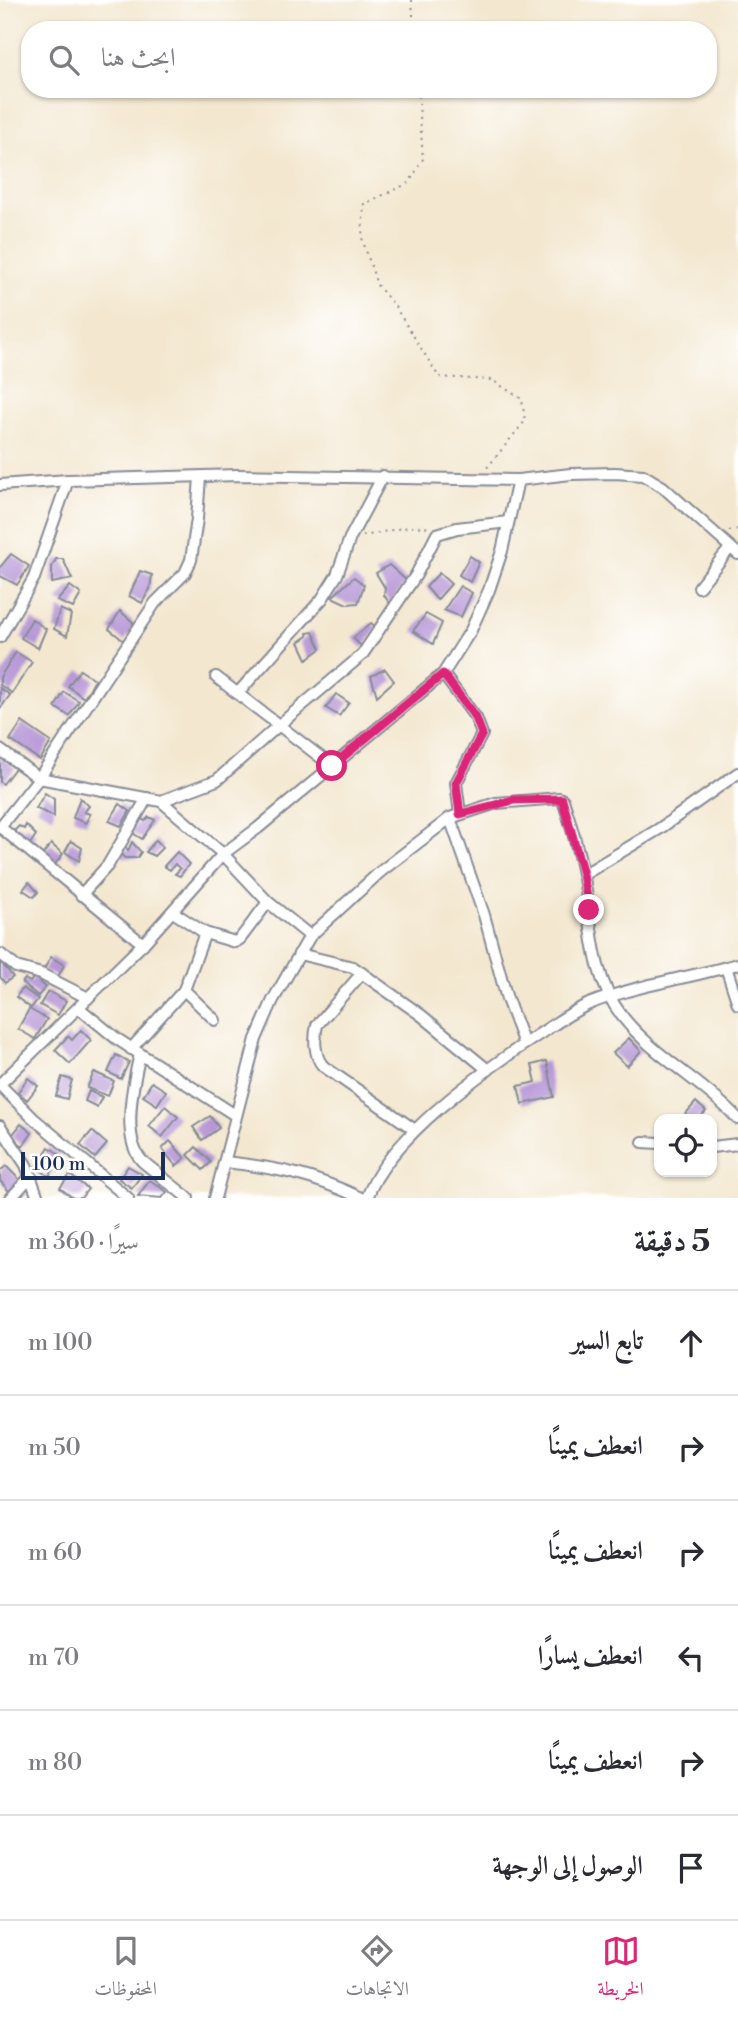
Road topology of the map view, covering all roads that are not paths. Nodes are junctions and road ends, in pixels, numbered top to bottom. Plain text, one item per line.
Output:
1 (383, 476) junction
2 (200, 477) junction
3 (68, 480) junction
4 (518, 480) junction
5 (0, 485) edge
6 (508, 522) junction
7 (734, 551) edge
8 (699, 587) dead end
9 (0, 637) edge
10 (443, 674) junction
11 (216, 677) dead end
12 (238, 693) junction
13 (279, 724) junction
14 (0, 750) edge
15 (332, 766) junction
16 (738, 773) edge
17 (39, 778) junction
18 (148, 798) junction
19 (161, 801) junction
20 (455, 816) junction
21 (0, 827) edge
22 (223, 854) junction
23 (583, 874) junction
24 (81, 895) junction
25 (268, 902) junction
26 (173, 912) junction
27 (205, 933) junction
28 (310, 936) junction
29 (142, 944) junction
30 (0, 954) edge
31 (299, 954) junction
32 (738, 964) edge
33 (726, 967) junction
34 (362, 973) junction
35 (184, 990) junction
36 (610, 997) junction
37 (88, 998) junction
38 (738, 1004) edge
39 (79, 1008) junction
40 (215, 1020) dead end
41 (524, 1044) junction
42 (135, 1052) junction
43 (488, 1070) junction
44 (0, 1084) edge
45 (235, 1115) junction
46 (738, 1119) edge
47 (0, 1126) edge
48 (415, 1130) junction
49 (643, 1142) dead end
50 (654, 1143) edge
51 (738, 1144) edge
52 (717, 1146) edge
53 (225, 1162) junction
54 (31, 1176) junction
55 (11, 1198) edge
56 (38, 1198) edge
57 (128, 1198) edge
58 (188, 1198) edge
59 (215, 1198) edge
60 (361, 1198) edge
61 (366, 1198) edge

1 - 2 street
1 - 4 street
1 - 12 street
2 - 3 street
2 - 17 street
3 - 5 street
3 - 9 street
4 - 6 street
4 - 7 street
6 - 10 street
6 - 13 street
7 - 8 street
10 - 15 street
10 - 20 street
11 - 12 street
12 - 13 street
13 - 15 street
13 - 19 street
14 - 17 street
15 - 22 street
16 - 23 street
17 - 18 street
17 - 21 street
18 - 19 street
18 - 24 street
19 - 22 street
20 - 23 street
20 - 28 street
20 - 41 street
21 - 24 street
22 - 25 street
22 - 26 street
23 - 36 street
24 - 29 street
25 - 27 street
25 - 28 street
26 - 27 street
26 - 29 street
27 - 35 street
28 - 31 street
29 - 37 street
30 - 37 street
31 - 34 street
31 - 45 street
32 - 33 street
33 - 36 street
33 - 38 street
34 - 43 street
34 - 48 street
35 - 40 street
35 - 42 street
36 - 41 street
36 - 46 street
37 - 39 street
39 - 42 street
39 - 44 street
41 - 43 street
42 - 45 street
42 - 58 street
43 - 48 street
44 - 57 street
45 - 53 street
47 - 54 street
48 - 61 street
49 - 50 street
51 - 52 street
53 - 59 street
53 - 60 street
54 - 55 street
54 - 56 street

